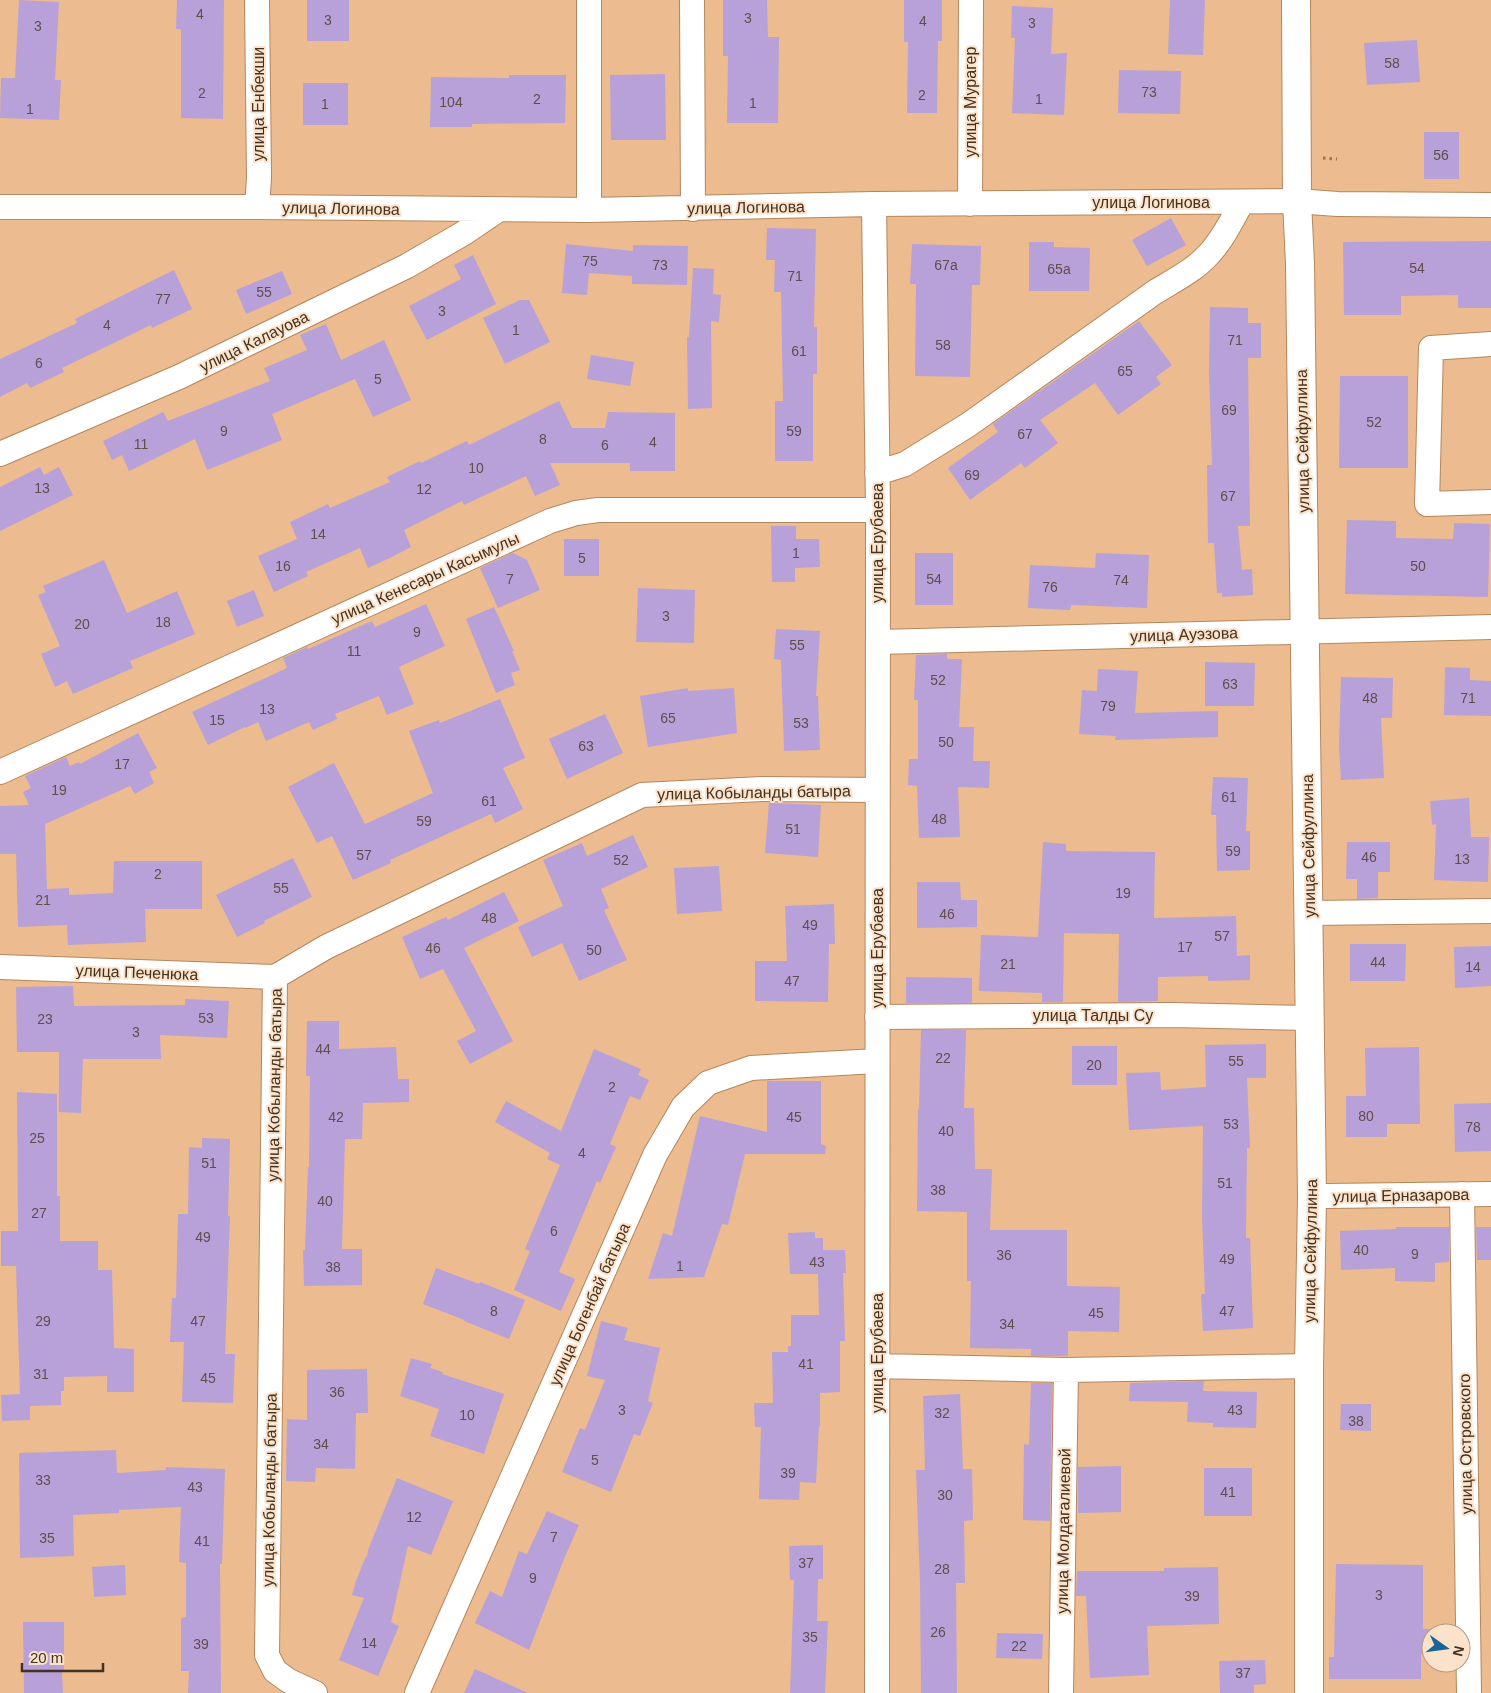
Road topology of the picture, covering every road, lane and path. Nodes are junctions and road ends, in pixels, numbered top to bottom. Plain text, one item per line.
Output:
1 (257, 0) edge
2 (589, 0) edge
3 (692, 0) edge
4 (971, 0) edge
5 (1296, 0) edge
6 (1297, 201) junction
7 (1242, 202) junction
8 (874, 204) junction
9 (970, 204) junction
10 (1491, 205) edge
11 (0, 207) edge
12 (257, 207) junction
13 (693, 209) junction
14 (498, 210) junction
15 (589, 210) junction
16 (1491, 344) edge
17 (0, 454) edge
18 (877, 473) junction
19 (1491, 502) edge
20 (878, 510) junction
21 (1491, 627) edge
22 (1305, 631) junction
23 (878, 642) junction
24 (0, 772) edge
25 (877, 790) junction
26 (1491, 911) edge
27 (1308, 913) junction
28 (0, 968) edge
29 (275, 977) junction
30 (877, 1017) junction
31 (1309, 1018) junction
32 (877, 1061) junction
33 (1462, 1194) junction
34 (1491, 1194) edge
35 (1312, 1197) junction
36 (877, 1366) junction
37 (1309, 1366) junction
38 (1066, 1370) junction
39 (315, 1693) edge
40 (417, 1693) edge
41 (877, 1693) edge
42 (1061, 1693) edge
43 (1309, 1693) edge
44 (1469, 1693) edge

1 - 12 street, улица Енбекши
2 - 15 street
3 - 13 street
4 - 9 street, улица Мурагер
5 - 6 main road, улица Сейфуллина
6 - 7 street, улица Логинова
6 - 10 street, улица Логинова
6 - 22 main road, улица Сейфуллина
7 - 9 street, улица Логинова
7 - 18 street
8 - 9 street, улица Логинова
8 - 13 street, улица Логинова
8 - 18 street, улица Ерубаева
11 - 12 street, улица Логинова
12 - 14 street, улица Логинова
13 - 15 street, улица Логинова
14 - 15 street, улица Логинова
14 - 17 street, улица Калауова
16 - 19 street
18 - 20 street, улица Ерубаева
20 - 23 street, улица Ерубаева
20 - 24 street, улица Кенесары Касымулы
21 - 22 street, улица Ауэзова
22 - 23 street, улица Ауэзова
22 - 27 main road, улица Сейфуллина
23 - 25 street, улица Ерубаева
25 - 29 street, улица Кобыланды батыра
25 - 30 street, улица Ерубаева
26 - 27 street
27 - 31 main road, улица Сейфуллина
28 - 29 street, улица Печенюка
29 - 39 street, улица Кобыланды батыра
30 - 31 street, улица Талды Су
30 - 32 street, улица Ерубаева
31 - 35 main road, улица Сейфуллина
32 - 36 street, улица Ерубаева
32 - 40 street, улица Богенбай батыра
33 - 34 street, улица Ерназарова
33 - 35 street, улица Ерназарова
33 - 44 street, улица Островского
35 - 37 main road, улица Сейфуллина
36 - 38 street
36 - 41 street, улица Ерубаева
37 - 38 street
37 - 43 main road, улица Сейфуллина
38 - 42 street, улица Молдагалиевой

